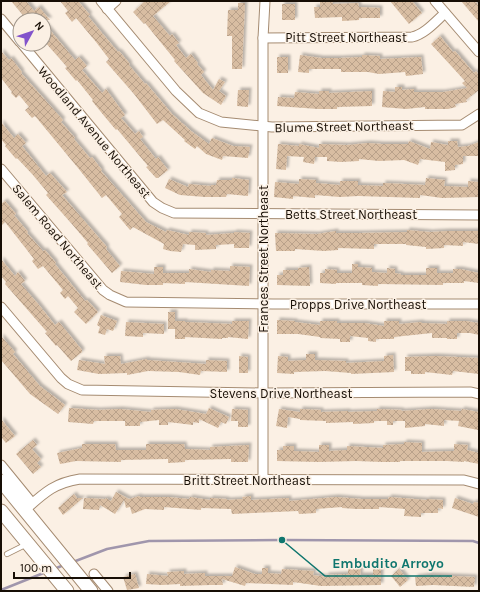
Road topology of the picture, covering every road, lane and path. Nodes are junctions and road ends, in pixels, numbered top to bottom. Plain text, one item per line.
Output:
1 (101, 1) edge
2 (116, 1) edge
3 (265, 1) edge
4 (435, 1) edge
5 (107, 9) junction
6 (445, 13) junction
7 (1, 19) edge
8 (12, 32) edge
9 (263, 38) junction
10 (29, 52) edge
11 (479, 52) edge
12 (479, 114) edge
13 (263, 126) junction
14 (1, 169) edge
15 (153, 202) joint
16 (263, 214) junction
17 (479, 215) edge
18 (118, 299) joint
19 (263, 304) junction
20 (479, 304) edge
21 (1, 307) edge
22 (263, 394) junction
23 (479, 394) edge
24 (1, 465) edge
25 (263, 480) junction
26 (1, 481) edge
27 (479, 484) edge
28 (29, 506) junction
29 (1, 511) edge
30 (28, 544) junction
31 (7, 554) dead end
32 (94, 574) dead end
33 (66, 591) edge
34 (91, 591) edge
35 (108, 591) edge

1 - 5 street
2 - 5 street
3 - 9 street, Frances Street Northeast
4 - 6 street
5 - 13 street, Blume Street Northeast
6 - 9 street, Pitt Street Northeast
6 - 11 street
7 - 8 street
9 - 13 street, Frances Street Northeast
10 - 15 street, Woodland Avenue Northeast
12 - 13 street, Blume Street Northeast
13 - 16 street, Frances Street Northeast
14 - 18 street, Salem Road Northeast
15 - 16 street, Betts Street Northeast
16 - 17 street, Betts Street Northeast
16 - 19 street, Frances Street Northeast
18 - 19 street, Propps Drive Northeast
19 - 20 street, Propps Drive Northeast
19 - 22 street, Frances Street Northeast
21 - 22 street, Stevens Drive Northeast
22 - 23 street, Stevens Drive Northeast
22 - 25 street, Frances Street Northeast
24 - 28 street
25 - 27 street, Britt Street Northeast
25 - 28 street, Britt Street Northeast
26 - 28 main road
28 - 34 main road
29 - 30 main road
30 - 31 lane
30 - 33 main road
32 - 35 street

